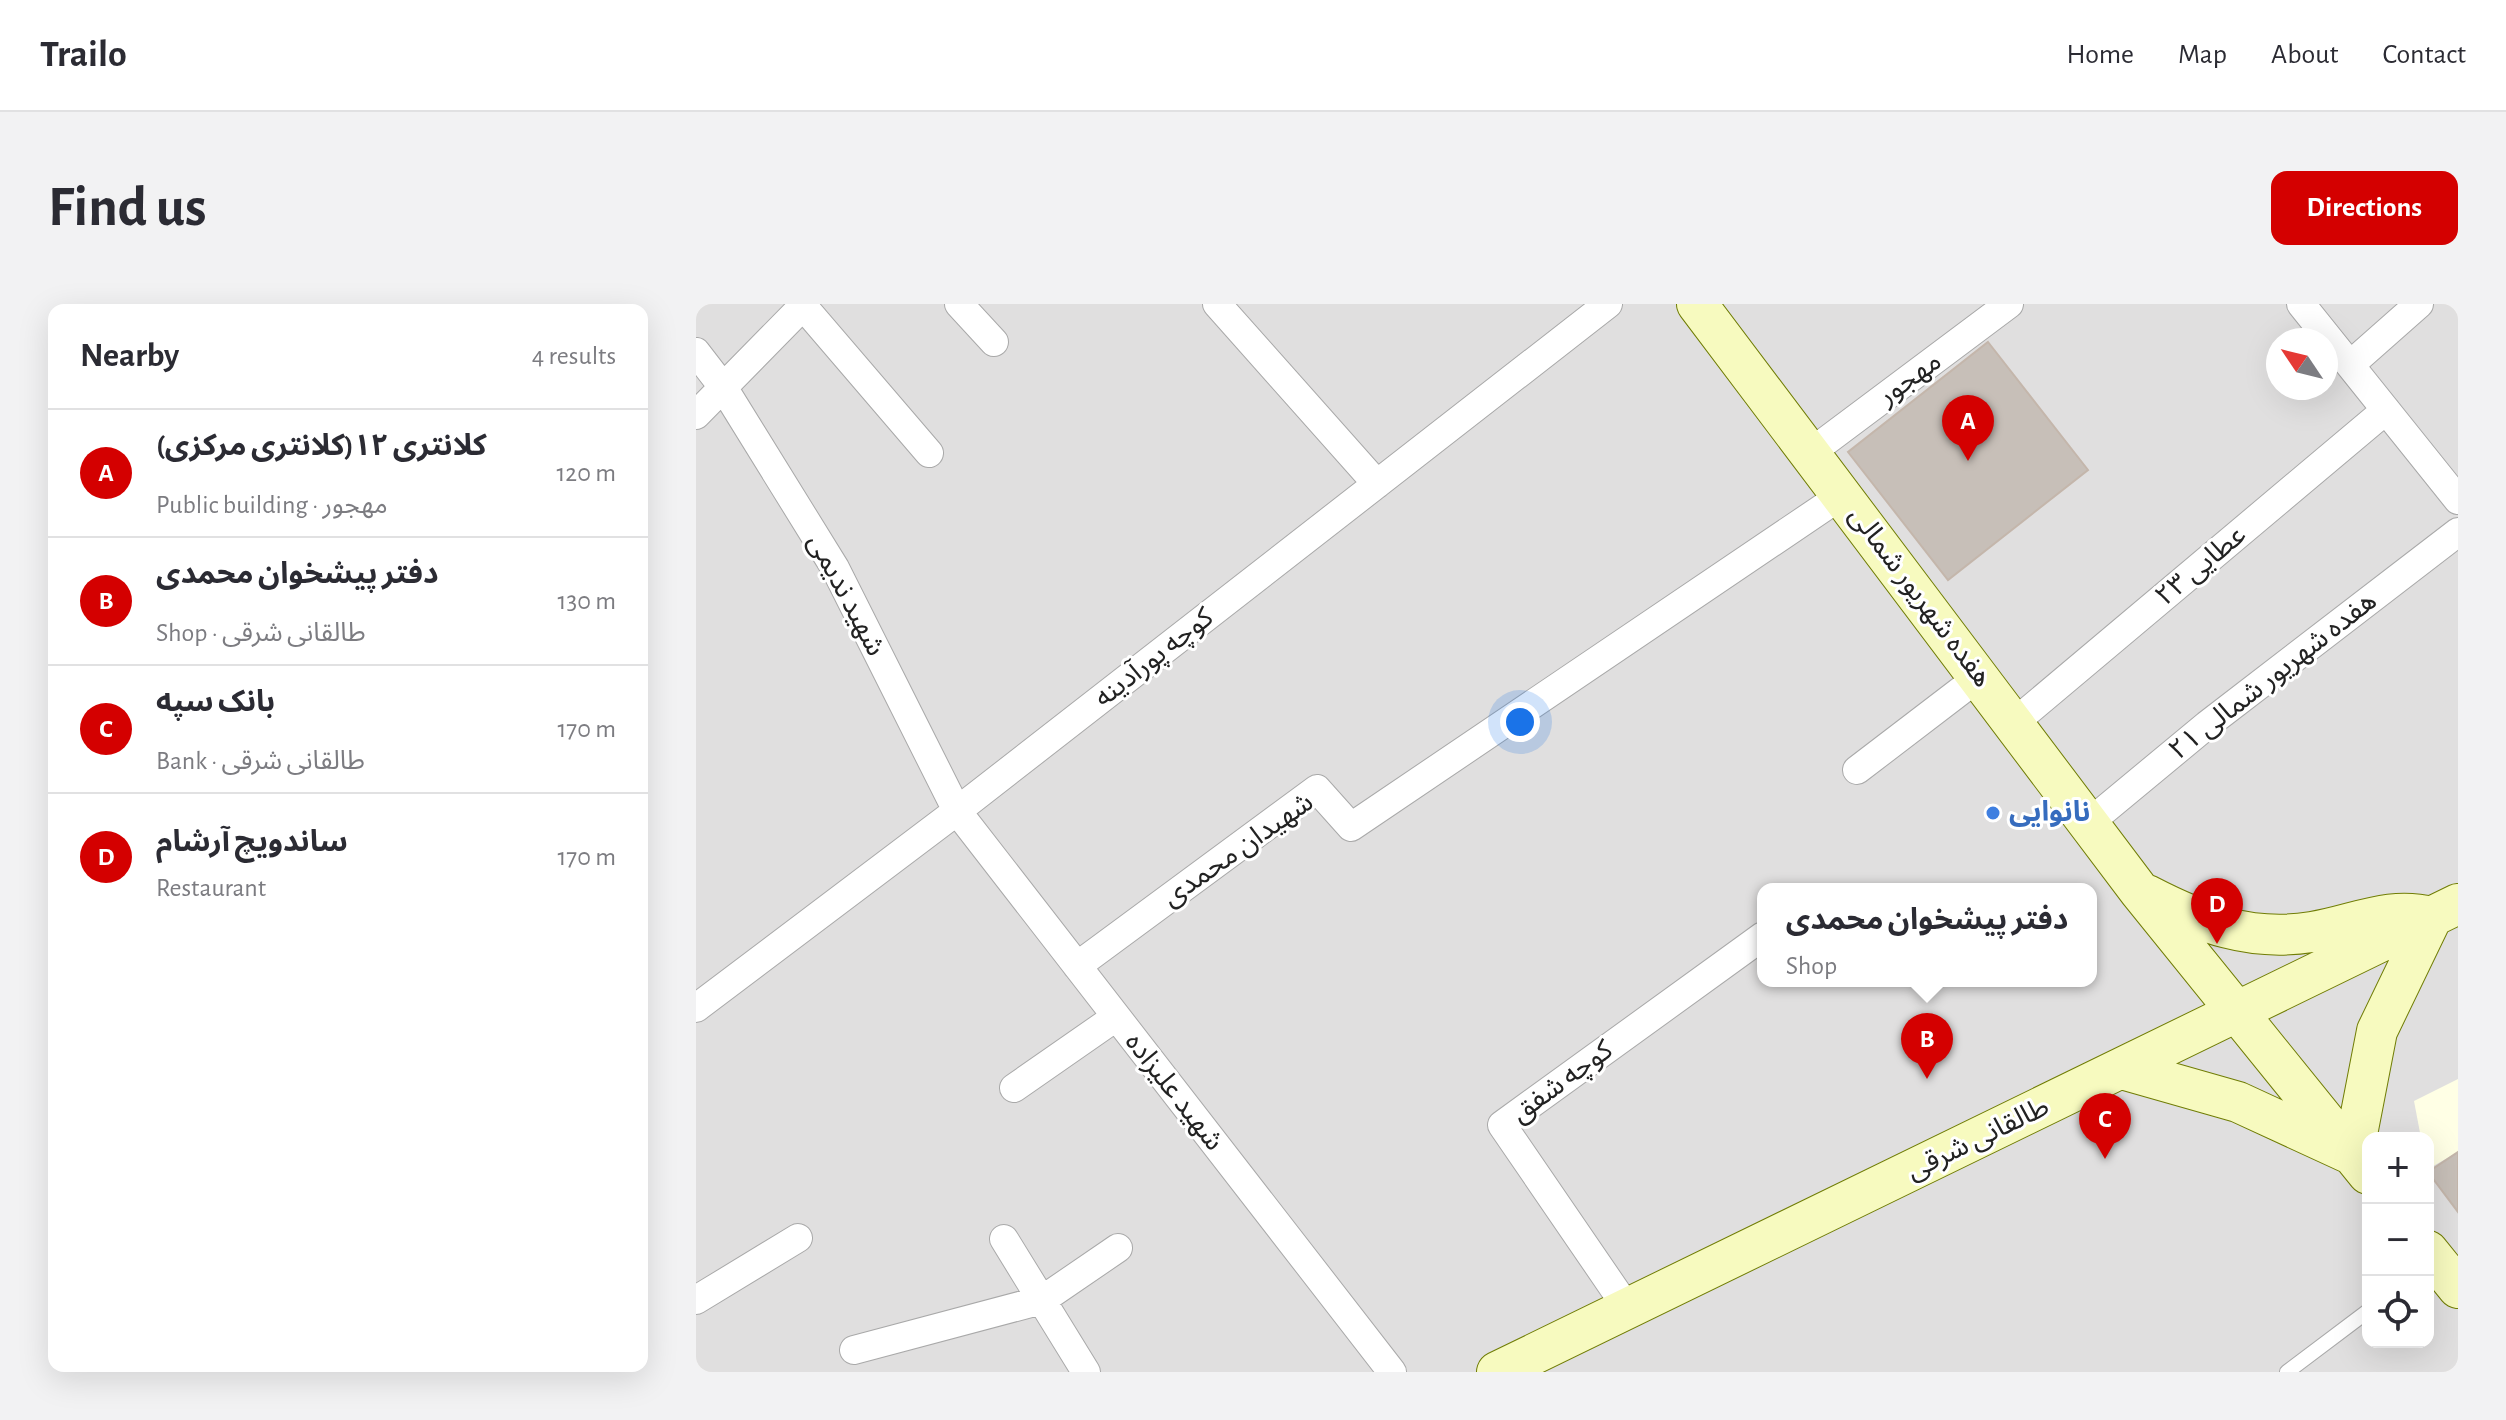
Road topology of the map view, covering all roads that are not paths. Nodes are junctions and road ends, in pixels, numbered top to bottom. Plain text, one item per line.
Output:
1 (959, 304) edge
2 (1217, 304) edge
3 (1608, 304) edge
4 (1697, 304) edge
5 (2009, 304) edge
6 (2301, 304) edge
7 (2419, 304) edge
8 (804, 305) edge
9 (994, 342) dead end
10 (696, 352) edge
11 (2350, 365) junction
12 (723, 387) junction
13 (2386, 410) junction
14 (696, 415) edge
15 (929, 453) dead end
16 (1810, 453) junction
17 (1377, 484) junction
18 (1842, 495) junction
19 (2458, 500) edge
20 (2458, 532) edge
21 (1980, 676) junction
22 (2015, 722) junction
23 (1857, 770) dead end
24 (957, 811) junction
25 (2090, 822) junction
26 (2140, 892) junction
27 (2445, 911) edge
28 (1757, 940) edge
29 (1077, 966) junction
30 (696, 1008) edge
31 (2235, 1013) junction
32 (1116, 1017) junction
33 (2122, 1069) junction
34 (1014, 1088) dead end
35 (2360, 1164) edge
36 (798, 1238) dead end
37 (1004, 1239) dead end
38 (1118, 1248) dead end
39 (696, 1300) edge
40 (1042, 1300) junction
41 (1628, 1309) junction
42 (2362, 1316) edge
43 (854, 1350) dead end
44 (1086, 1372) edge
45 (1392, 1372) edge
46 (1497, 1372) edge
47 (2287, 1372) edge

1 - 9 street
2 - 17 street
3 - 17 street, کوچه پورآدینه
4 - 16 main road, هفده شهریور شمالی
5 - 16 street, مهجور
6 - 11 street
7 - 11 street
8 - 12 street
8 - 15 street
10 - 12 street, شهید ندیمی
11 - 13 street
12 - 14 street
12 - 24 street, شهید ندیمی
13 - 19 street
13 - 22 street, عطایی ۲۳
16 - 18 main road, هفده شهریور شمالی
17 - 24 street, کوچه پورآدینه
18 - 21 main road, هفده شهریور شمالی
18 - 29 street, شهیدان محمدی
20 - 25 street, هفده شهریور شمالی ۲۱
21 - 22 main road, هفده شهریور شمالی
21 - 23 street
22 - 25 main road, هفده شهریور شمالی
24 - 29 street, شهید علیزاده
24 - 30 street, کوچه پورآدینه
25 - 26 main road, هفده شهریور شمالی
26 - 27 main road, هفده شهریور شمالی
26 - 31 main road, هفده شهریور شمالی
27 - 31 main road, طالقانی شرقی
27 - 35 main road
28 - 41 street, کوچه شفق
29 - 32 street, شهید علیزاده
31 - 33 main road, طالقانی شرقی
31 - 35 main road, هفده شهریور شمالی
32 - 34 street
32 - 45 street, شهید علیزاده
33 - 35 main road
33 - 41 main road, طالقانی شرقی
36 - 39 street
37 - 40 street
38 - 40 street
40 - 43 street
40 - 44 street
41 - 46 main road, طالقانی شرقی
42 - 47 lane

